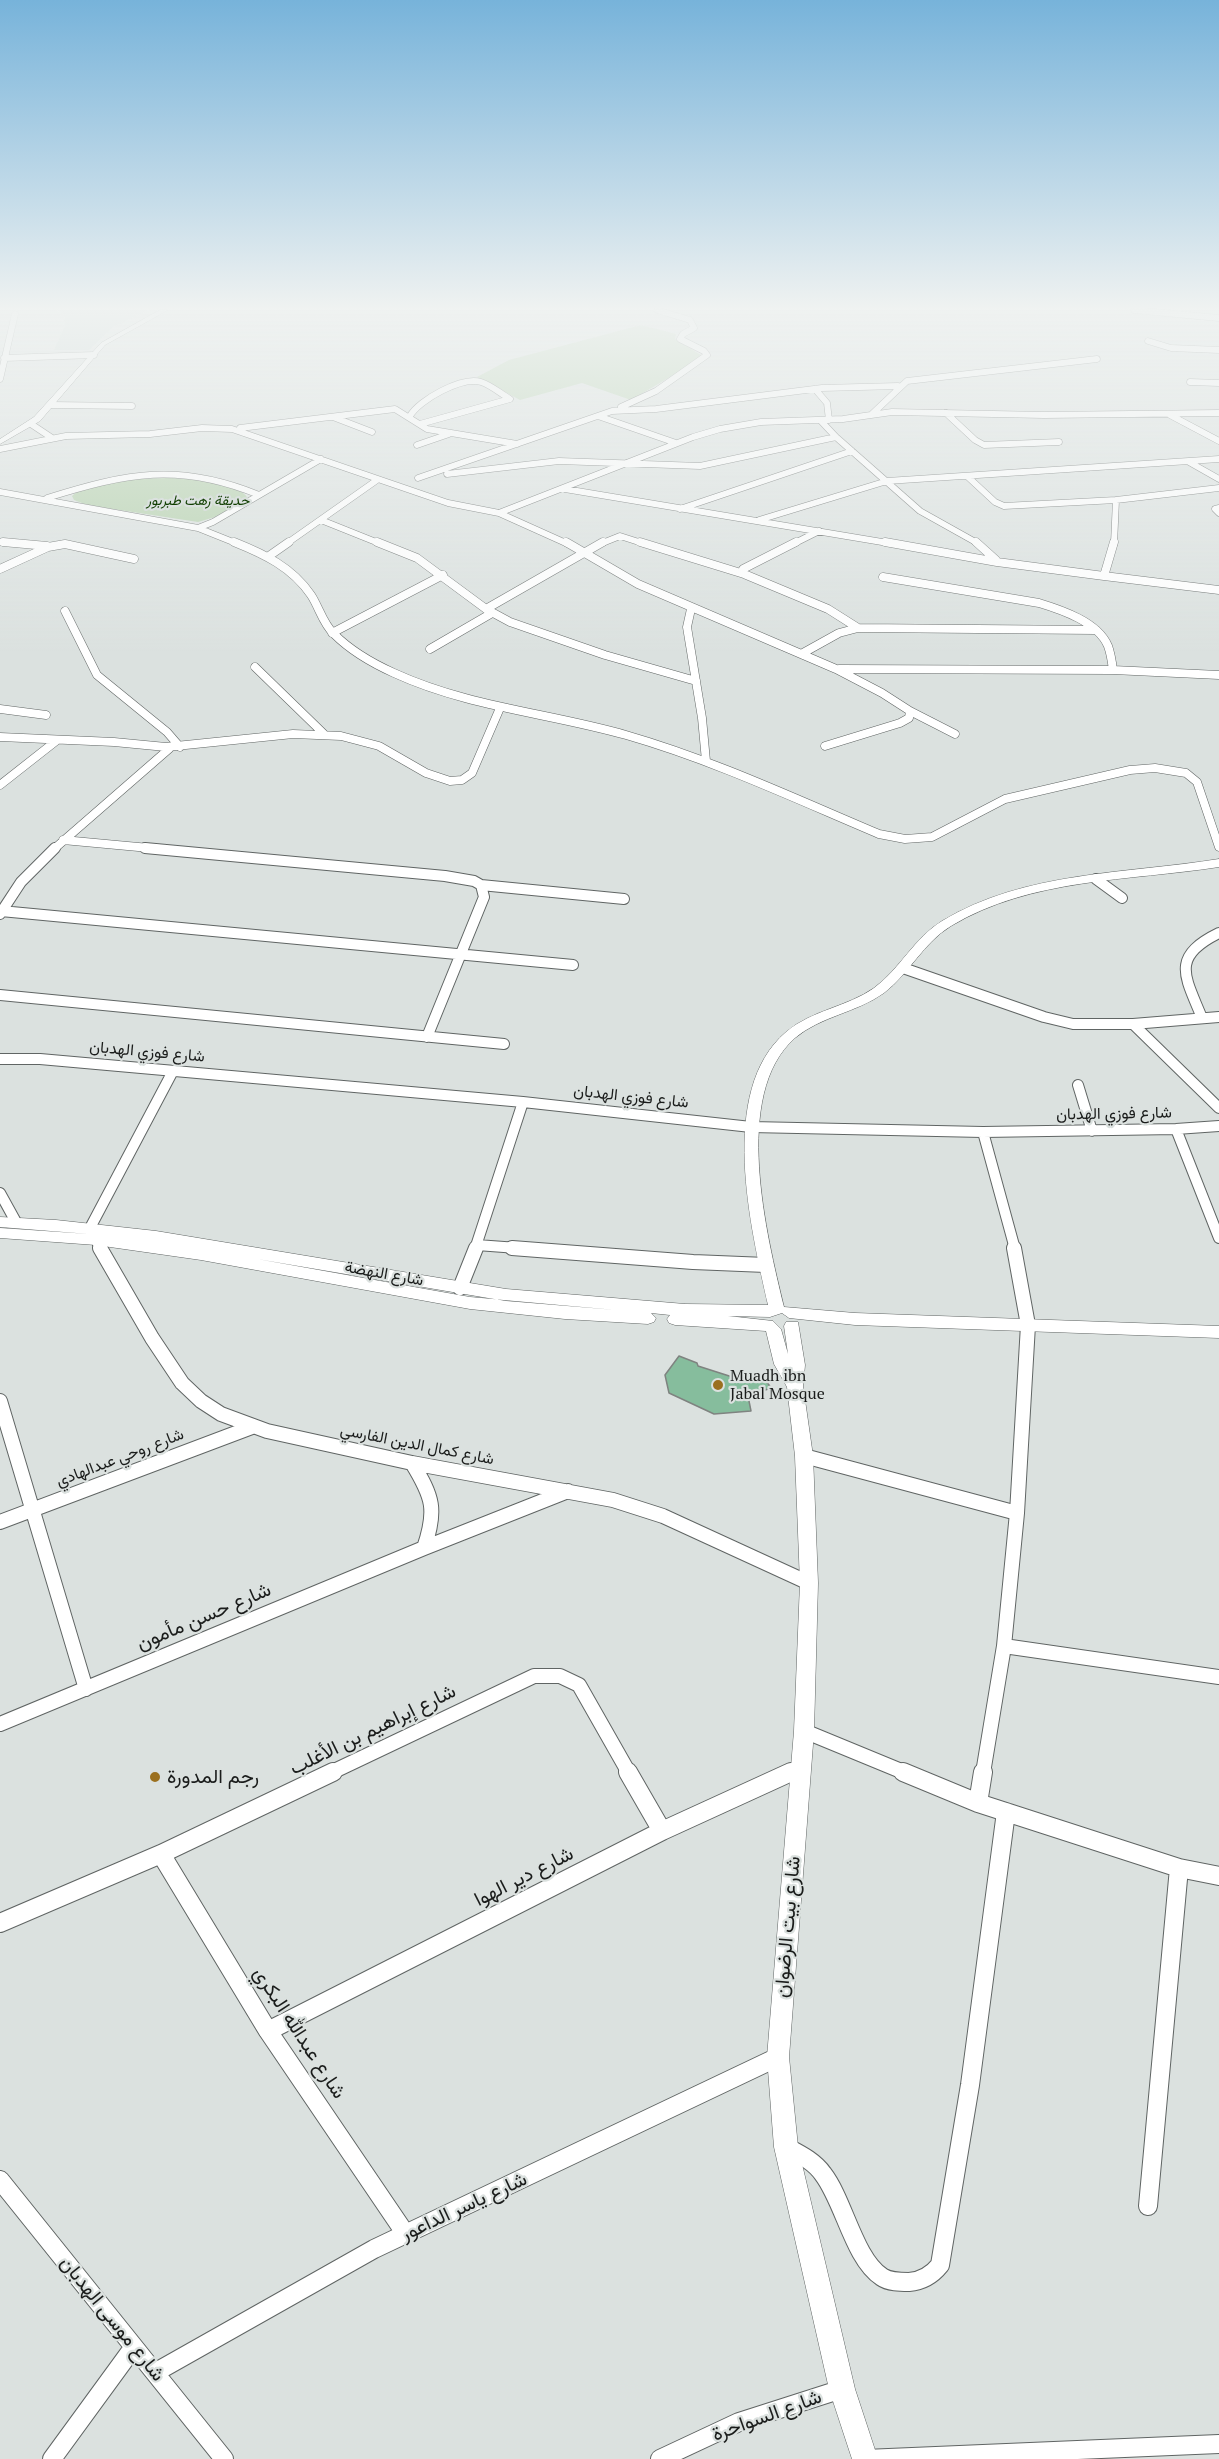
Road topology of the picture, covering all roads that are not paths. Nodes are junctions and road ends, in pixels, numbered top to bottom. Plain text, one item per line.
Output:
1 (30, 425) edge
2 (32, 425) edge
3 (267, 425) edge
4 (353, 425) edge
5 (421, 425) edge
6 (573, 425) edge
7 (623, 425) edge
8 (742, 425) edge
9 (824, 425) edge
10 (959, 425) edge
11 (1188, 425) edge
12 (232, 429) junction
13 (372, 432) dead end
14 (450, 433) junction
15 (836, 437) junction
16 (52, 438) junction
17 (1219, 441) edge
18 (0, 442) edge
19 (1059, 442) dead end
20 (676, 443) junction
21 (518, 444) junction
22 (417, 445) dead end
23 (0, 449) edge
24 (508, 449) junction
25 (852, 451) junction
26 (517, 453) dead end
27 (526, 458) dead end
28 (321, 459) junction
29 (1219, 459) edge
30 (536, 462) junction
31 (1188, 462) junction
32 (623, 465) junction
33 (968, 477) junction
34 (418, 478) junction
35 (1219, 479) edge
36 (377, 480) junction
37 (887, 482) junction
38 (397, 486) junction
39 (1219, 488) edge
40 (565, 489) junction
41 (0, 492) edge
42 (259, 495) junction
43 (44, 499) junction
44 (1116, 500) junction
45 (1219, 508) edge
46 (677, 510) junction
47 (499, 513) junction
48 (1219, 513) edge
49 (321, 520) junction
50 (754, 521) junction
51 (198, 528) junction
52 (819, 531) junction
53 (0, 542) edge
54 (48, 547) junction
55 (583, 553) junction
56 (269, 556) junction
57 (134, 559) dead end
58 (996, 560) junction
59 (0, 569) edge
60 (744, 574) junction
61 (443, 575) junction
62 (883, 576) dead end
63 (1104, 576) junction
64 (1219, 590) edge
65 (691, 609) junction
66 (65, 610) dead end
67 (489, 611) junction
68 (858, 628) junction
69 (1096, 630) junction
70 (333, 633) junction
71 (430, 649) dead end
72 (803, 653) junction
73 (255, 667) dead end
74 (836, 669) junction
75 (1113, 670) junction
76 (1219, 675) edge
77 (696, 681) junction
78 (500, 708) junction
79 (0, 709) edge
80 (910, 711) junction
81 (46, 715) dead end
82 (324, 734) junction
83 (955, 734) dead end
84 (0, 737) edge
85 (56, 741) junction
86 (825, 746) dead end
87 (175, 747) junction
88 (706, 761) junction
89 (0, 785) edge
90 (63, 840) junction
91 (1219, 847) edge
92 (1219, 863) edge
93 (1096, 879) junction
94 (481, 885) junction
95 (1122, 898) dead end
96 (624, 899) dead end
97 (1, 912) edge
98 (1219, 933) edge
99 (459, 954) junction
100 (573, 965) dead end
101 (903, 968) junction
102 (0, 994) edge
103 (1219, 1017) edge
104 (1202, 1018) junction
105 (1133, 1023) junction
106 (427, 1037) junction
107 (504, 1044) dead end
108 (0, 1052) edge
109 (0, 1059) edge
110 (40, 1059) junction
111 (173, 1071) junction
112 (1078, 1084) dead end
113 (523, 1102) junction
114 (1219, 1108) edge
115 (1219, 1126) edge
116 (751, 1127) junction
117 (1176, 1129) junction
118 (1092, 1131) junction
119 (983, 1132) junction
120 (0, 1193) edge
121 (8, 1222) edge
122 (0, 1233) edge
123 (93, 1234) junction
124 (1219, 1238) edge
125 (477, 1245) junction
126 (766, 1264) junction
127 (460, 1288) junction
128 (780, 1319) junction
129 (1028, 1326) junction
130 (1219, 1332) edge
131 (0, 1401) edge
132 (252, 1426) junction
133 (804, 1456) junction
134 (412, 1463) junction
135 (568, 1491) junction
136 (32, 1511) junction
137 (1017, 1513) junction
138 (0, 1522) edge
139 (424, 1548) junction
140 (809, 1583) junction
141 (1004, 1647) junction
142 (1219, 1677) edge
143 (86, 1689) junction
144 (0, 1724) edge
145 (804, 1731) junction
146 (801, 1767) junction
147 (978, 1803) junction
148 (1006, 1812) junction
149 (662, 1831) junction
150 (161, 1854) junction
151 (1179, 1868) junction
152 (1219, 1876) edge
153 (0, 1923) edge
154 (268, 2031) junction
155 (778, 2057) junction
156 (786, 2147) junction
157 (0, 2180) edge
158 (1148, 2206) dead end
159 (405, 2233) junction
160 (133, 2348) junction
161 (156, 2372) junction
162 (842, 2389) junction
163 (1219, 2444) edge
164 (52, 2459) edge
165 (224, 2459) edge
166 (660, 2459) edge
167 (865, 2459) edge

1 - 18 street
2 - 16 street
3 - 12 street
4 - 13 street
5 - 14 street
6 - 21 street
7 - 20 street
8 - 20 street
9 - 15 street
10 - 19 street
11 - 17 street
12 - 16 street
12 - 28 street
14 - 21 street
14 - 22 street
15 - 25 street
15 - 32 street
16 - 23 street
20 - 32 street
21 - 24 street
24 - 26 street
24 - 34 street
25 - 37 street
25 - 46 street
27 - 30 street
28 - 36 street
28 - 42 street
29 - 31 street
30 - 32 street
30 - 34 street
31 - 33 street
31 - 35 street
32 - 40 street
33 - 37 street
33 - 44 street
34 - 38 street
36 - 38 street
36 - 49 street
37 - 50 street
37 - 58 street
38 - 47 street
39 - 44 street
40 - 46 street
40 - 47 street
41 - 43 street
42 - 43 street
42 - 51 street
43 - 51 street
44 - 63 street
45 - 48 street
46 - 50 street
47 - 55 street
49 - 56 street
49 - 61 street
50 - 52 street
51 - 56 street
52 - 58 street
52 - 60 street
53 - 54 street
54 - 57 street
54 - 59 street
55 - 60 street
55 - 65 street
55 - 67 street
56 - 70 street
58 - 63 street
60 - 68 street
61 - 67 street
61 - 70 street
62 - 69 street
63 - 64 street
65 - 72 street
65 - 77 street
66 - 87 street
67 - 71 street
67 - 77 street
68 - 69 street
68 - 72 street
69 - 75 street
70 - 78 street
72 - 74 street
73 - 82 street
74 - 75 street
74 - 80 street
75 - 76 street
77 - 88 street
78 - 82 street
78 - 88 street
79 - 81 street
80 - 83 street
80 - 86 street
82 - 87 street
84 - 85 street
85 - 87 street
85 - 89 street
87 - 90 street
88 - 91 street
90 - 94 street
90 - 97 street
92 - 93 street, شارع بيت الرضوان
93 - 95 street
93 - 101 street, شارع بيت الرضوان
94 - 96 street
94 - 99 street
97 - 99 street
98 - 104 street
99 - 100 street
99 - 106 street
101 - 105 street
101 - 116 street, شارع بيت الرضوان
102 - 106 street
103 - 104 street
104 - 105 street
105 - 114 street
106 - 107 street
108 - 110 street, شارع فوزي الهدبان
109 - 110 street, شارع فوزي الهدبان
110 - 111 street, شارع فوزي الهدبان
111 - 113 street, شارع فوزي الهدبان
111 - 123 street
112 - 118 street
113 - 116 street, شارع فوزي الهدبان
113 - 125 street
115 - 117 street, شارع فوزي الهدبان
116 - 119 street, شارع فوزي الهدبان
116 - 126 street, شارع بيت الرضوان
117 - 118 street, شارع فوزي الهدبان
117 - 124 street
118 - 119 street, شارع فوزي الهدبان
119 - 129 street
120 - 121 street
121 - 123 street, شارع النهضة
122 - 123 street, شارع النهضة
123 - 127 street, شارع النهضة
123 - 128 street, شارع النهضة
123 - 132 street, شارع كمال الدين الفارسي
125 - 126 street
125 - 127 street
126 - 128 street, شارع بيت الرضوان
127 - 128 street, شارع النهضة
128 - 129 street
128 - 133 street, شارع بيت الرضوان
129 - 130 street
129 - 137 street
131 - 136 street
132 - 134 street, شارع كمال الدين الفارسي
132 - 136 street, شارع روحي عبدالهادي
133 - 137 street
133 - 140 street, شارع بيت الرضوان
134 - 135 street, شارع كمال الدين الفارسي
134 - 139 street
135 - 139 street, شارع حسن مأمون
135 - 140 street, شارع كمال الدين الفارسي
136 - 138 street, شارع روحي عبدالهادي
136 - 143 street
137 - 141 street
139 - 143 street, شارع حسن مأمون
140 - 145 street, شارع بيت الرضوان
141 - 142 street
141 - 147 street
143 - 144 street, شارع حسن مأمون
145 - 146 street, شارع بيت الرضوان
145 - 147 street
146 - 149 street, شارع دير الهوا
146 - 155 street, شارع بيت الرضوان
147 - 148 street
148 - 151 street
148 - 156 street
149 - 150 street, شارع إبراهيم بن الأغلب
149 - 154 street, شارع دير الهوا
150 - 153 street, شارع إبراهيم بن الأغلب
150 - 154 street, شارع عبدالله البكري
151 - 152 street
151 - 158 street
154 - 159 street, شارع عبدالله البكري
155 - 156 street, شارع بيت الرضوان
155 - 159 street, شارع ياسر الداعور
156 - 162 street, شارع بيت الرضوان
157 - 160 street, شارع موسى الهدبان
159 - 161 street, شارع ياسر الداعور
160 - 161 street, شارع موسى الهدبان
160 - 164 street
161 - 165 street, شارع موسى الهدبان
162 - 166 street, شارع السواحرة
162 - 167 street, شارع بيت الرضوان
163 - 167 street

